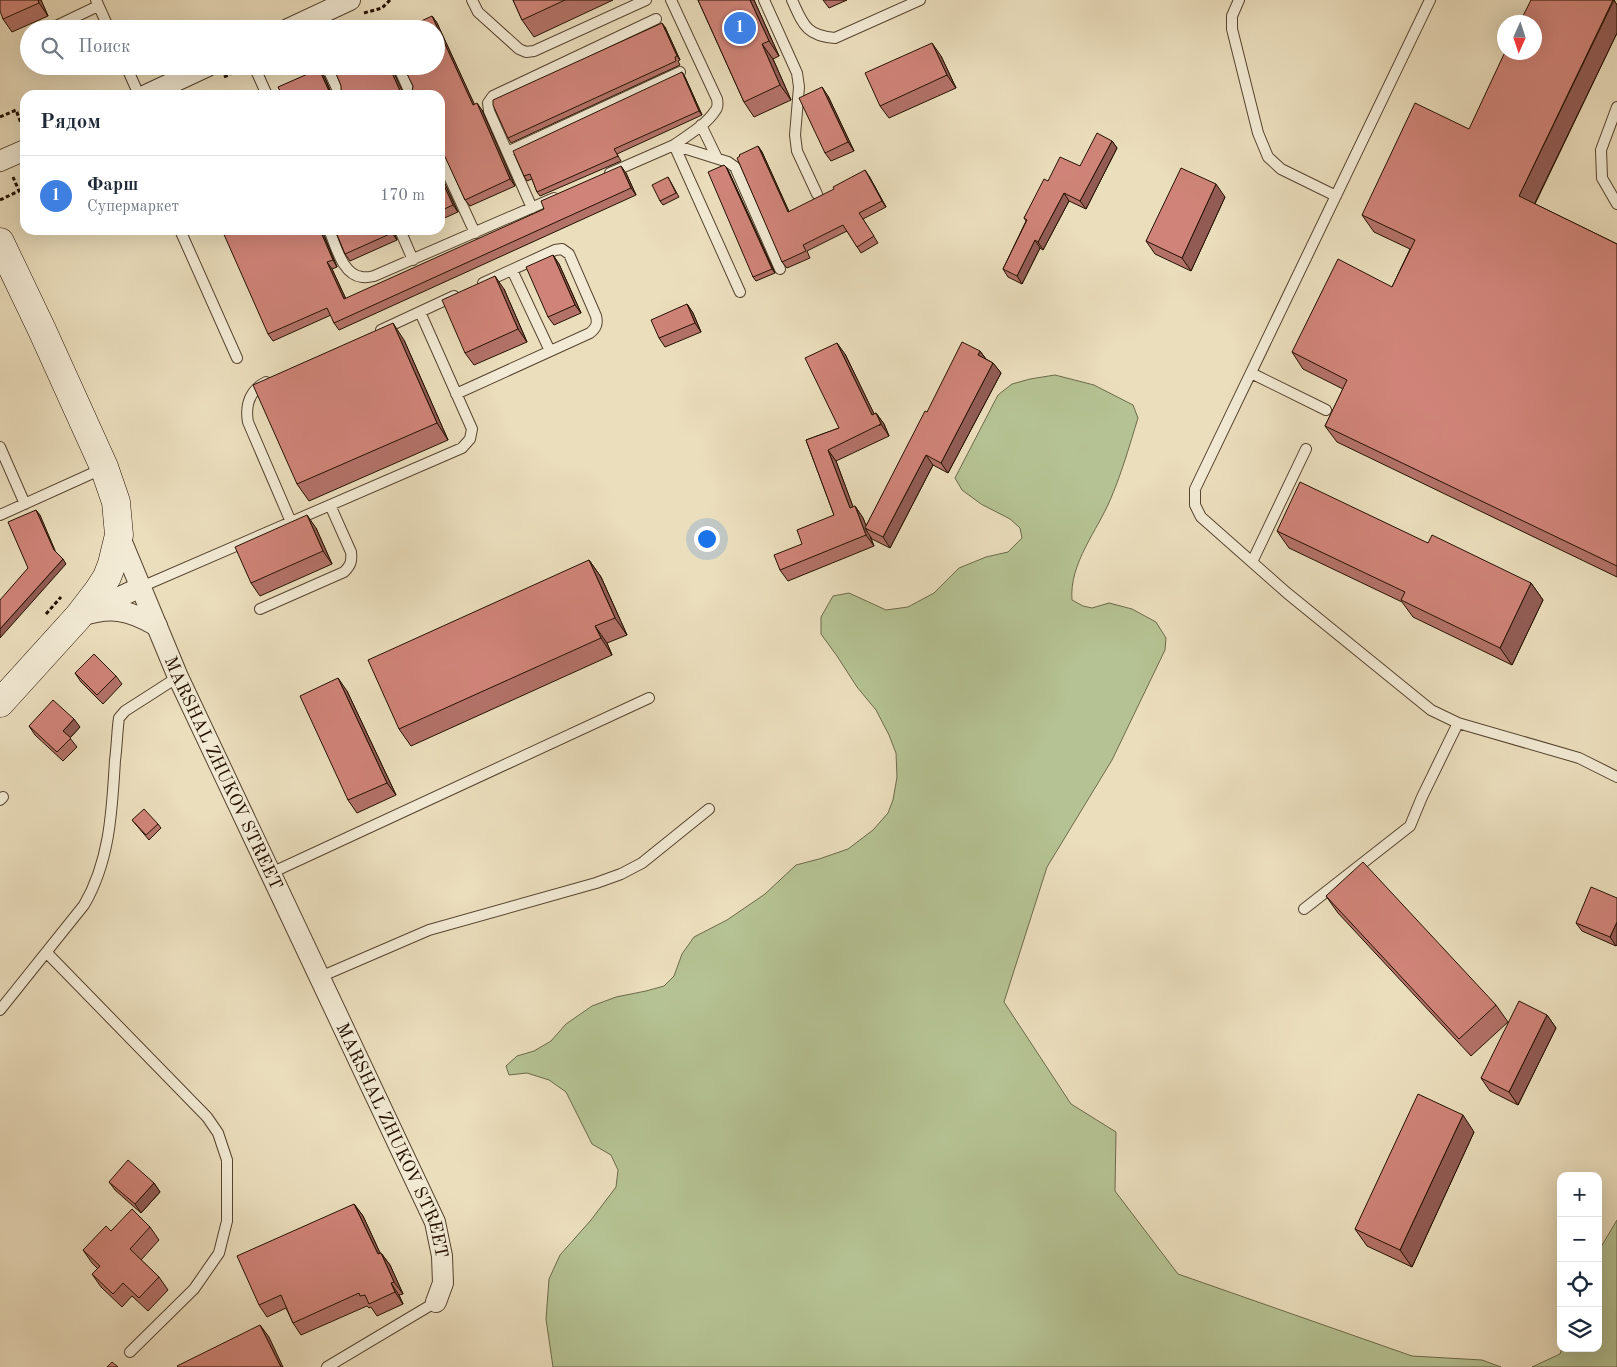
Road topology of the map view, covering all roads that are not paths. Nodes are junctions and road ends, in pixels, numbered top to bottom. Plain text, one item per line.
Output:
1 (350, 0) edge
2 (472, 0) edge
3 (646, 0) edge
4 (671, 0) edge
5 (764, 0) edge
6 (792, 0) edge
7 (920, 0) edge
8 (1239, 0) edge
9 (1430, 0) edge
10 (97, 3) edge
11 (66, 20) edge
12 (105, 20) edge
13 (307, 20) edge
14 (656, 20) dead end
15 (680, 72) edge
16 (130, 75) edge
17 (189, 75) edge
18 (258, 75) edge
19 (331, 75) edge
20 (402, 75) edge
21 (137, 90) edge
22 (157, 90) edge
23 (265, 90) edge
24 (338, 90) edge
25 (409, 90) edge
26 (1617, 106) edge
27 (701, 125) junction
28 (674, 145) junction
29 (20, 152) edge
30 (507, 152) junction
31 (717, 158) junction
32 (0, 161) edge
33 (445, 168) edge
34 (603, 176) edge
35 (568, 192) edge
36 (817, 194) dead end
37 (1336, 196) junction
38 (1617, 204) edge
39 (532, 208) junction
40 (475, 233) junction
41 (182, 235) edge
42 (330, 235) edge
43 (402, 235) edge
44 (0, 242) edge
45 (413, 260) junction
46 (780, 269) edge
47 (512, 270) junction
48 (740, 292) dead end
49 (420, 312) junction
50 (368, 336) edge
51 (550, 351) junction
52 (237, 358) dead end
53 (1251, 373) junction
54 (280, 376) edge
55 (456, 394) junction
56 (1326, 410) dead end
57 (0, 447) edge
58 (1306, 449) dead end
59 (104, 467) junction
60 (26, 504) junction
61 (330, 505) junction
62 (0, 515) edge
63 (291, 522) junction
64 (119, 535) junction
65 (1252, 562) junction
66 (141, 587) junction
67 (260, 609) dead end
68 (78, 617) junction
69 (157, 626) junction
70 (178, 677) junction
71 (649, 698) dead end
72 (0, 704) edge
73 (1458, 723) junction
74 (1617, 777) edge
75 (709, 809) dead end
76 (271, 873) junction
77 (1304, 908) dead end
78 (47, 952) junction
79 (320, 977) junction
80 (0, 1010) edge
81 (436, 1302) joint
82 (130, 1352) dead end
83 (327, 1367) edge

1 - 13 street
2 - 3 lane
4 - 27 lane
5 - 36 lane
6 - 7 lane
8 - 37 lane
9 - 37 lane
10 - 11 lane
10 - 12 lane
14 - 30 lane
15 - 30 lane
16 - 21 lane
17 - 22 street
18 - 23 lane
19 - 24 lane
20 - 25 lane
26 - 38 lane
27 - 28 lane
27 - 31 lane
28 - 31 lane
28 - 34 lane
28 - 48 lane
29 - 32 street
30 - 39 lane
31 - 46 lane
33 - 40 lane
35 - 39 lane
37 - 53 lane
39 - 40 lane
40 - 45 lane
41 - 52 lane
42 - 45 lane
43 - 45 lane
44 - 59 main road, MARSHAL ZHUKOV STREET
47 - 49 lane
47 - 51 lane
47 - 51 lane
49 - 50 lane
49 - 55 lane
51 - 55 lane
53 - 56 lane
53 - 65 lane
54 - 63 lane
55 - 61 lane
57 - 60 lane
58 - 65 lane
59 - 60 lane
59 - 64 main road, MARSHAL ZHUKOV STREET
60 - 62 lane
61 - 63 lane
61 - 67 lane
63 - 66 lane
64 - 66 street, MARSHAL ZHUKOV STREET
64 - 68 main road
65 - 73 lane
66 - 68 street
66 - 69 street, MARSHAL ZHUKOV STREET
68 - 69 street
68 - 72 main road
69 - 70 street, MARSHAL ZHUKOV STREET
70 - 76 street, MARSHAL ZHUKOV STREET
70 - 78 lane
71 - 76 lane
73 - 74 lane
73 - 77 lane
75 - 79 lane
76 - 79 street, MARSHAL ZHUKOV STREET
78 - 80 lane
78 - 82 lane
79 - 81 street, MARSHAL ZHUKOV STREET
81 - 83 lane

